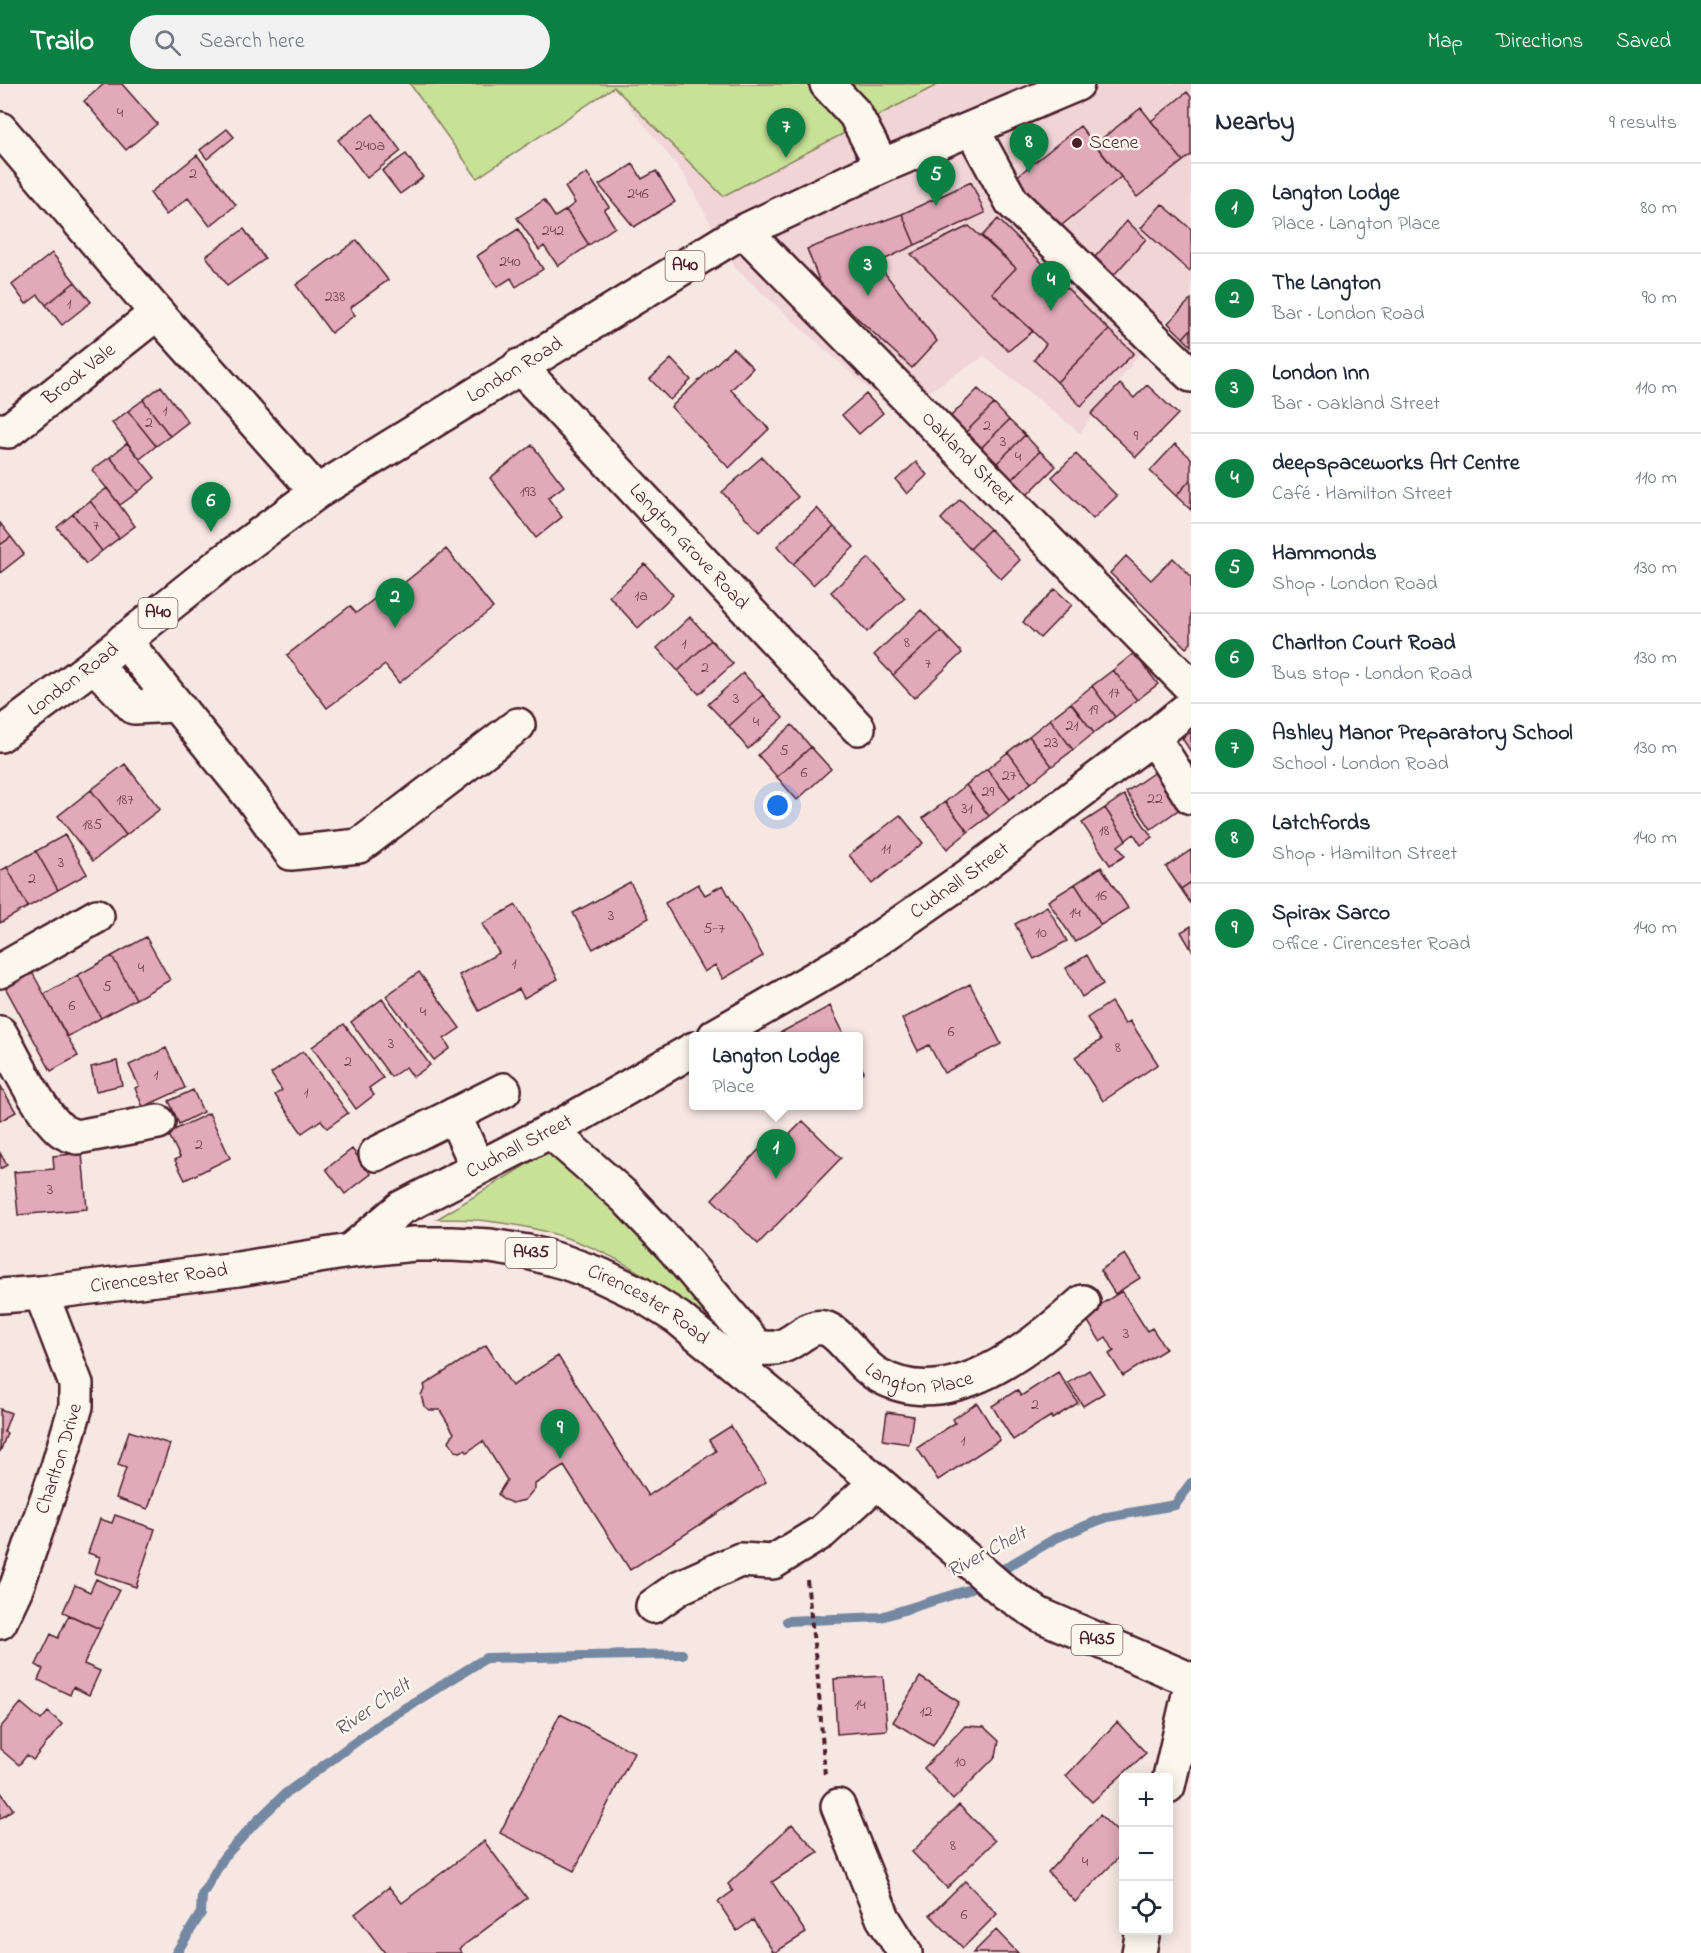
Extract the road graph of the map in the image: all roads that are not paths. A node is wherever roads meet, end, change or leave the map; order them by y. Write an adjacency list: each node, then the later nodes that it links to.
1 (827, 84): 5 (main road)
2 (1077, 84): 4 (main road, London Road / A40)
3 (0, 129): 7 (main road)
4 (972, 129): 5 (main road, London Road / A40); 9 (main road)
5 (882, 166): 6 (main road, London Road / A40)
6 (745, 231): 8 (main road, London Road / A40); 14 (main road, Oakland Street)
7 (157, 313): 10 (main road, Brook Vale); 11 (main road)
8 (519, 366): 11 (main road, London Road / A40); 18 (main road, Langton Grove Road)
9 (1191, 375)
10 (0, 430)
11 (317, 492): 12 (main road, London Road / A40)
12 (124, 640): 13 (main road, London Road / A40); 15 (main road)
13 (94, 665): 15 (main road); 19 (main road, London Road / A40)
14 (1191, 687)
15 (176, 705): 17 (main road)
16 (1191, 706): 20 (main road, Cudnall Street)
17 (518, 725)
18 (858, 728)
19 (0, 735)
20 (1153, 737): 21 (main road); 24 (main road, Cudnall Street)
21 (1191, 797)
22 (97, 916): 23 (main road)
23 (0, 970)
24 (722, 1032)
25 (0, 1033): 29 (main road)
26 (689, 1051): 30 (main road, Cudnall Street)
27 (504, 1090): 28 (main road)
28 (454, 1115): 31 (main road); 32 (main road)
29 (158, 1122)
30 (550, 1131): 32 (main road, Cudnall Street); 37 (main road)
31 (376, 1154)
32 (478, 1168): 33 (main road, Cudnall Street)
33 (350, 1251): 34 (main road, Cirencester Road / A435); 37 (main road, Cirencester Road / A435)
34 (41, 1293): 35 (main road, Cirencester Road / A435); 40 (main road, Charlton Drive)
35 (0, 1296)
36 (1083, 1302): 37 (main road, Langton Place)
37 (749, 1358): 38 (main road, Cirencester Road / A435)
38 (877, 1482): 39 (main road); 41 (main road, Cirencester Road / A435)
39 (653, 1606)
40 (0, 1622)
41 (1191, 1680)
42 (1191, 1686): 43 (main road)
43 (1171, 1773)
44 (838, 1806): 46 (main road)
45 (1142, 1935): 47 (main road)
46 (905, 1953)
47 (1139, 1953)

